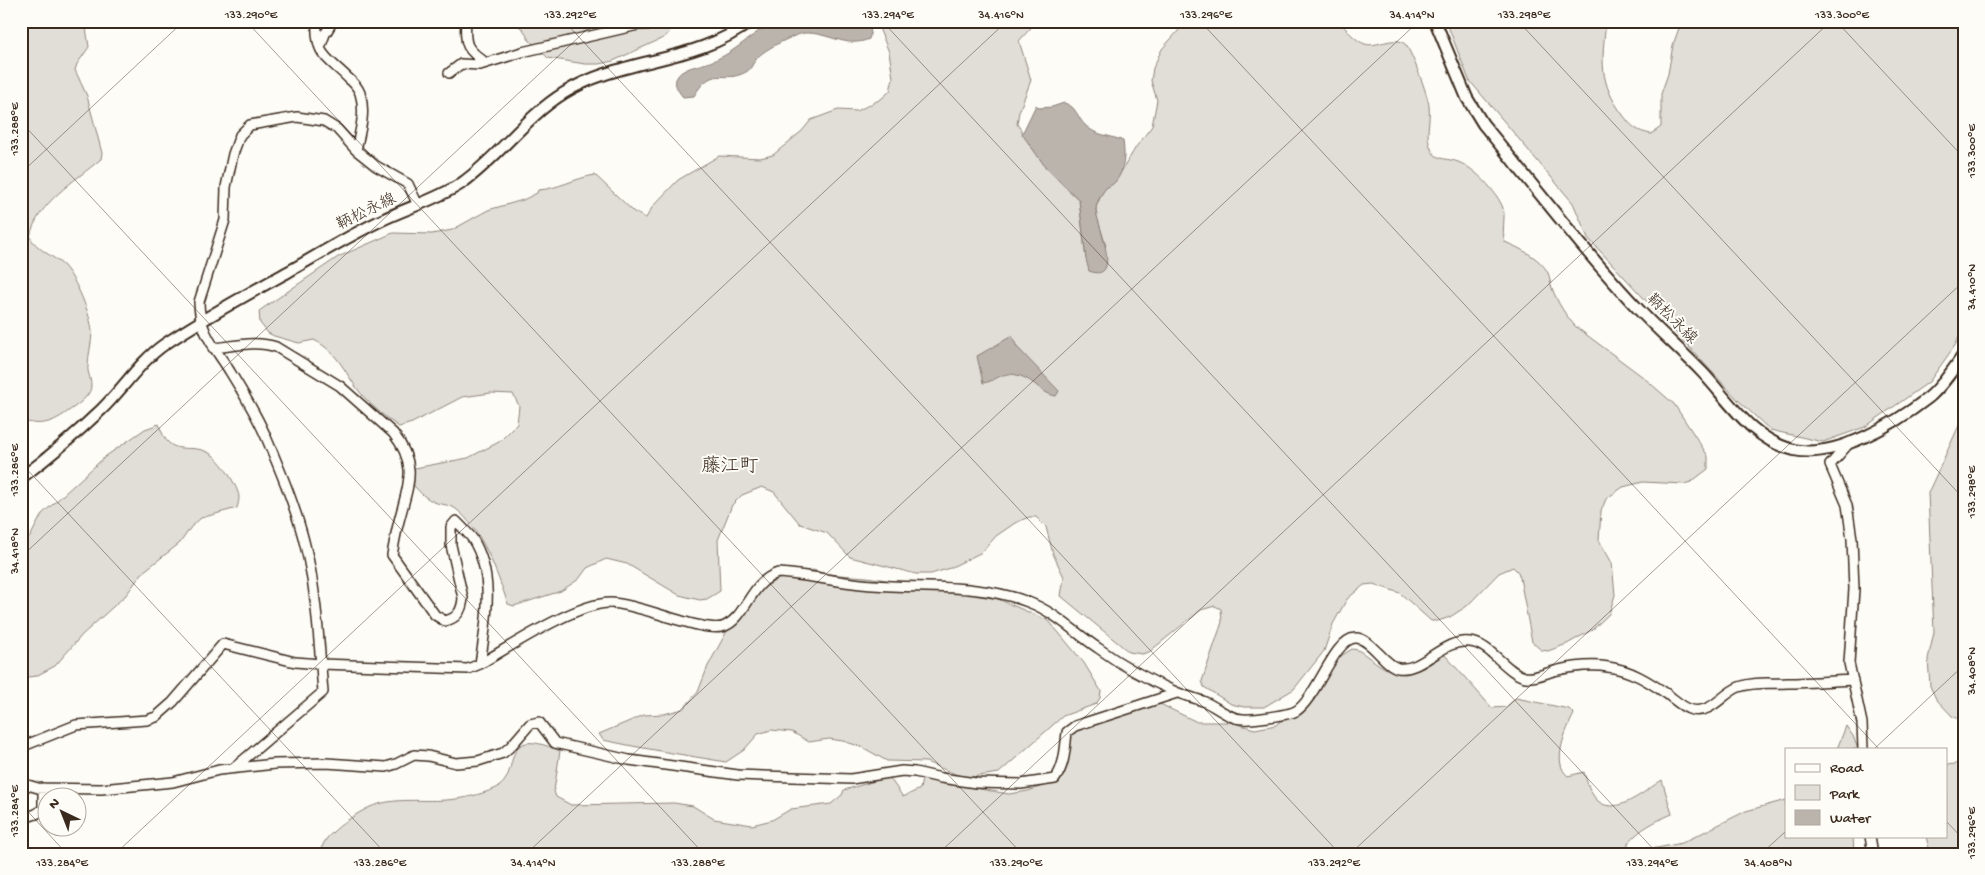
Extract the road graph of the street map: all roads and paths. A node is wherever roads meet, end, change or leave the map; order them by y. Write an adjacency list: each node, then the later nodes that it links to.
1 (317, 21): 7 (street)
2 (333, 21): 7 (street)
3 (466, 21): 8 (street)
4 (751, 21): 11 (main road, 鞆松永線)
5 (1435, 21): 15 (main road, 鞆松永線)
6 (677, 23): 8 (street)
7 (320, 51): 10 (street)
8 (486, 63): 9 (street)
9 (450, 72)
10 (356, 150): 11 (street); 12 (street)
11 (418, 205): 12 (main road, 鞆松永線)
12 (201, 322): 13 (street); 16 (main road, 鞆松永線)
13 (214, 348): 17 (street); 18 (street)
14 (1964, 354): 15 (main road, 鞆松永線)
15 (1850, 442): 19 (street)
16 (21, 478)
17 (321, 664): 18 (street); 21 (street); 23 (street)
18 (480, 664): 20 (street)
19 (1853, 680): 20 (street); 22 (street)
20 (1177, 693): 23 (street)
21 (21, 747)
22 (1863, 748)
23 (234, 768): 26 (street)
24 (21, 783): 25 (street)
25 (38, 788)
26 (88, 789)
27 (38, 813): 28 (street)
28 (21, 819)
29 (1870, 838): 30 (street)
30 (1873, 854)

